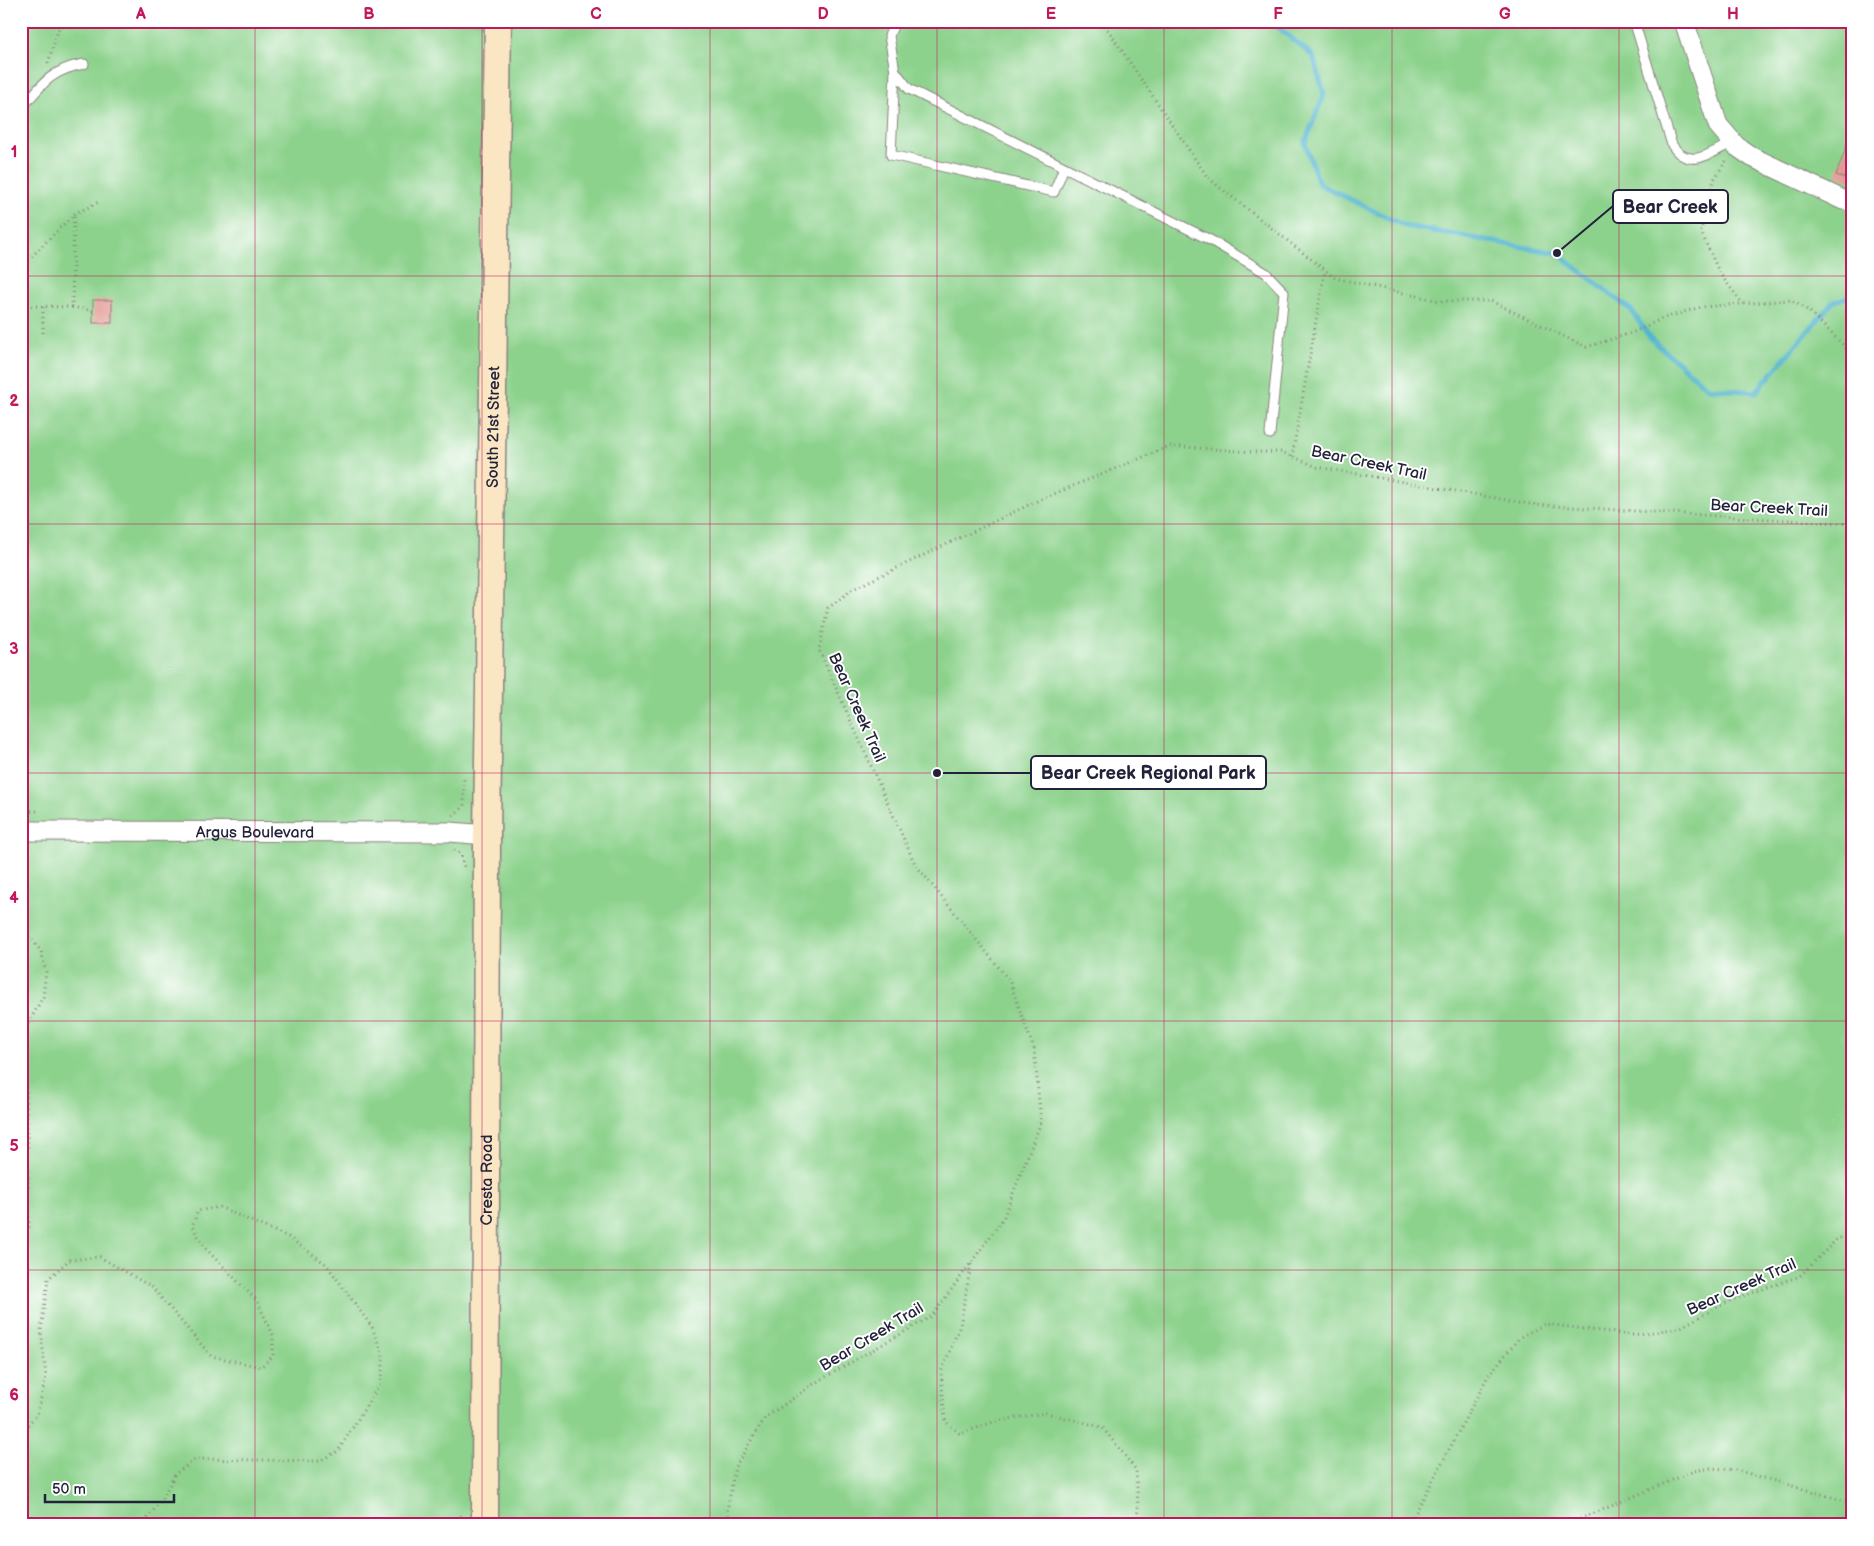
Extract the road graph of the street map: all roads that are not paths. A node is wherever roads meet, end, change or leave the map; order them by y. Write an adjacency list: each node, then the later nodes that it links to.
1 (498, 21): 13 (main road, South 21st Street)
2 (895, 21): 6 (lane)
3 (1634, 21): 8 (lane)
4 (1684, 21): 8 (street)
5 (84, 64): 7 (lane)
6 (895, 71): 9 (lane); 9 (lane)
7 (21, 109)
8 (1734, 144): 10 (street)
9 (1064, 167): 11 (lane)
10 (1853, 202)
11 (1270, 434)
12 (21, 831): 13 (street, Argus Boulevard)
13 (487, 835): 14 (main road, Cresta Road)
14 (474, 1518)

